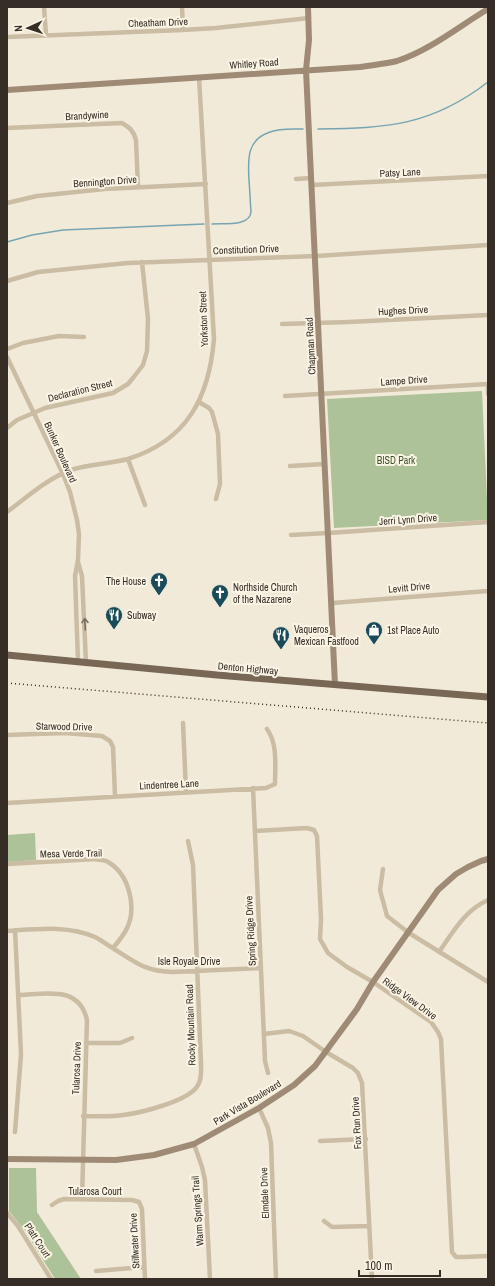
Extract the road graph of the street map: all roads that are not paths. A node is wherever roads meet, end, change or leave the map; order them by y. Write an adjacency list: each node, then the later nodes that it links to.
1 (44, 7): 7 (street)
2 (182, 7): 6 (street)
3 (308, 7): 5 (street, Chapman Road)
4 (488, 9): 9 (street, Whitley Road)
5 (309, 18): 6 (street, Cheatham Drive); 9 (street, Chapman Road)
6 (183, 30): 7 (street, Cheatham Drive)
7 (46, 35): 8 (street, Cheatham Drive)
8 (7, 37)
9 (306, 70): 10 (street, Whitley Road); 14 (street, Chapman Road)
10 (199, 77): 11 (street, Whitley Road); 16 (street, Yorkston Street)
11 (7, 90)
12 (7, 128): 18 (street, Brandywine)
13 (488, 176): 17 (street, Patsy Lane)
14 (312, 178): 15 (street); 17 (street, Chapman Road)
15 (296, 179)
16 (206, 184): 18 (street, Bennington Drive); 22 (street, Yorkston Street)
17 (312, 185): 21 (street, Chapman Road)
18 (138, 188): 19 (street, Bennington Drive)
19 (7, 203)
20 (488, 245): 21 (street, Constitution Drive)
21 (316, 256): 22 (street, Constitution Drive); 26 (street, Chapman Road)
22 (209, 260): 23 (street, Constitution Drive); 35 (street, Yorkston Street)
23 (142, 262): 24 (street, Constitution Drive); 36 (street, Declaration Street)
24 (7, 282)
25 (488, 315): 26 (street, Hughes Drive)
26 (319, 323): 27 (street, Hughes Drive); 32 (street, Chapman Road)
27 (282, 324)
28 (84, 337): 29 (street)
29 (7, 349)
30 (7, 357): 36 (street, Bunker Boulevard)
31 (488, 384): 32 (street, Lampe Drive); 33 (street)
32 (322, 393): 34 (street, Lampe Drive); 39 (street, Chapman Road)
33 (488, 394)
34 (285, 396)
35 (198, 402): 38 (street, Yorkston Street); 42 (street)
36 (34, 412): 37 (street, Declaration Street); 41 (street, Bunker Boulevard)
37 (7, 428)
38 (128, 459): 41 (street, Yorkston Street); 43 (street)
39 (325, 464): 40 (street); 46 (street, Chapman Road)
40 (290, 466)
41 (63, 474): 44 (street, Yorkston Street); 48 (street, Bunker Boulevard)
42 (216, 499)
43 (145, 505)
44 (7, 512)
45 (488, 522): 46 (street, Jerri Lynn Drive)
46 (328, 533): 47 (street, Jerri Lynn Drive); 50 (street, Chapman Road)
47 (291, 534)
48 (78, 560): 51 (street, Bunker Boulevard); 52 (street, Bunker Boulevard)
49 (488, 591): 50 (street, Levitt Drive)
50 (332, 602): 56 (street, Chapman Road)
51 (84, 608): 52 (street); 55 (street, Bunker Boulevard, one-way to 51)
52 (76, 609): 54 (street, Bunker Boulevard)
53 (7, 656): 54 (main road, Denton Highway)
54 (78, 662): 55 (main road, Denton Highway)
55 (86, 663): 56 (main road, Denton Highway)
56 (335, 685): 57 (main road, Denton Highway)
57 (488, 697)
58 (183, 723): 62 (street)
59 (267, 729): 61 (street, Lindentree Lane)
60 (7, 735): 63 (street, Starwood Drive)
61 (254, 788): 62 (street, Lindentree Lane); 65 (street, Spring Ridge Drive)
62 (186, 792): 63 (street, Lindentree Lane)
63 (115, 796): 64 (street, Lindentree Lane)
64 (7, 803)
65 (255, 831): 76 (street, Spring Ridge Drive); 78 (street, Ridge View Drive)
66 (188, 841): 77 (street, Rocky Mountain Road)
67 (488, 859): 73 (street, Park Vista Boulevard)
68 (7, 864): 74 (street, Mesa Verde Trail)
69 (383, 869): 73 (street)
70 (488, 900): 75 (street)
71 (15, 930): 72 (street, Isle Royale Drive); 74 (street, Isle Royale Drive); 80 (street)
72 (7, 931)
73 (409, 933): 75 (street); 78 (street, Park Vista Boulevard)
74 (113, 948): 77 (street, Isle Royale Drive)
75 (439, 952): 79 (street)
76 (261, 968): 77 (street, Isle Royale Drive); 81 (street, Spring Ridge Drive)
77 (197, 971): 87 (street, Rocky Mountain Road)
78 (373, 982): 84 (street, Park Vista Boulevard); 100 (street, Ridge View Drive)
79 (488, 982)
80 (19, 995): 83 (street, Tularosa Drive); 88 (street)
81 (264, 1034): 84 (street, Fox Run Drive); 85 (street, Spring Ridge Drive)
82 (132, 1038): 83 (street)
83 (86, 1043): 87 (street, Tularosa Drive)
84 (326, 1052): 86 (street, Park Vista Boulevard); 89 (street, Fox Run Drive)
85 (268, 1073)
86 (259, 1108): 91 (street, Park Vista Boulevard); 106 (street, Elmdale Drive)
87 (83, 1116): 93 (street, Tularosa Drive)
88 (15, 1132)
89 (366, 1139): 90 (street); 99 (street, Fox Run Drive)
90 (320, 1141)
91 (194, 1144): 93 (street, Park Vista Boulevard); 105 (street, Warm Springs Trail)
92 (7, 1159): 93 (street, Park Vista Boulevard)
93 (83, 1159): 94 (street, Tularosa Drive)
94 (82, 1199): 95 (street, Tularosa Court); 96 (street, Tularosa Court)
95 (139, 1202): 101 (street, Stillwater Drive)
96 (52, 1205)
97 (7, 1213): 103 (street, Platt Court)
98 (324, 1221): 99 (street)
99 (369, 1226): 107 (street, Fox Run Drive)
100 (488, 1256)
101 (144, 1267): 102 (street); 104 (street, Stillwater Drive)
102 (96, 1271)
103 (51, 1279)
104 (145, 1279)
105 (210, 1279)
106 (276, 1279)
107 (372, 1279)

